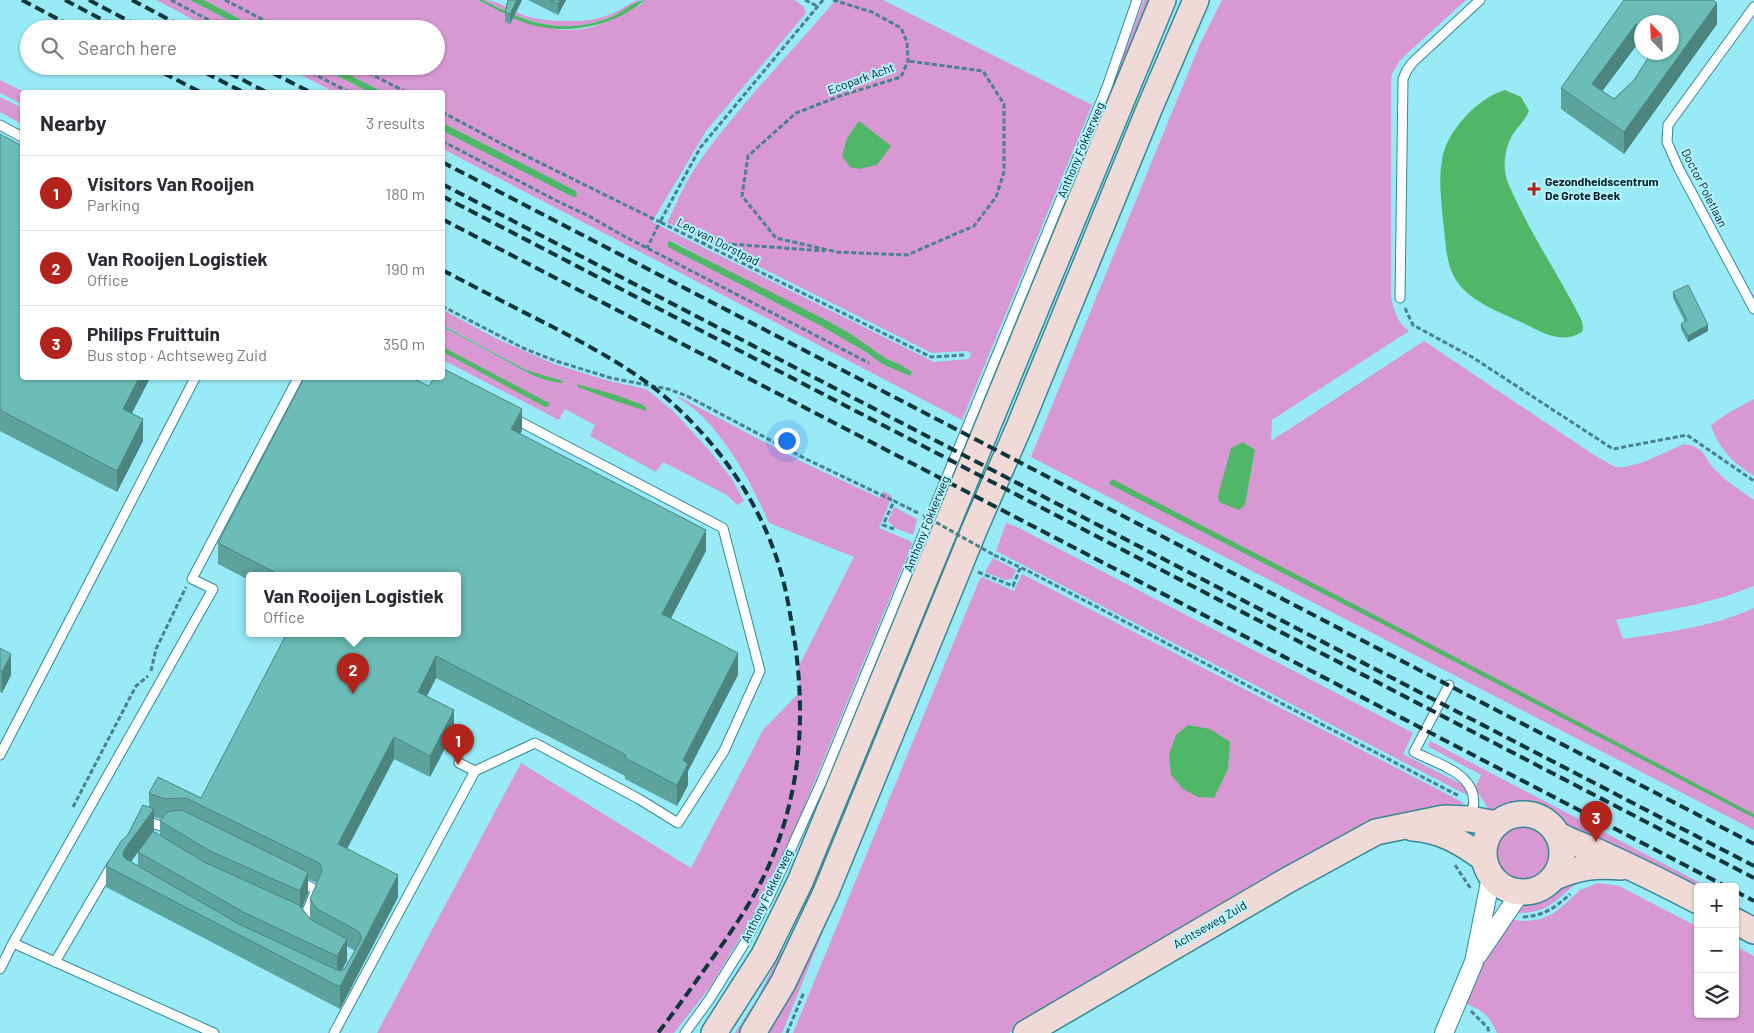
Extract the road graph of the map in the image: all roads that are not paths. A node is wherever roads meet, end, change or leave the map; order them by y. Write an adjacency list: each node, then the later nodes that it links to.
1 (1137, 0): 38 (lane, Anthony Fokkerweg)
2 (1163, 0): 39 (main road, Anthony Fokkerweg)
3 (1196, 0): 40 (main road)
4 (1480, 0): 8 (lane)
5 (1754, 7): 9 (lane, Doctor Poletlaan)
6 (0, 125): 7 (lane)
7 (20, 136)
8 (1400, 298)
9 (1754, 309)
10 (194, 380): 14 (lane)
11 (297, 380): 32 (lane)
12 (505, 414): 16 (lane)
13 (1448, 685): 21 (lane)
14 (0, 755)
15 (459, 763): 16 (lane)
16 (475, 771): 37 (lane)
17 (1497, 824): 20 (main road); 21 (main road, Achtseweg Zuid); 23 (main road)
18 (183, 825): 19 (lane)
19 (135, 827)
20 (1557, 834): 24 (main road); 26 (main road)
21 (1460, 839): 23 (main road); 41 (main road, Achtseweg Zuid)
22 (115, 861): 33 (lane)
23 (1487, 867): 28 (main road); 34 (street)
24 (1630, 867): 26 (main road); 27 (main road)
25 (293, 878): 31 (lane)
26 (1565, 884): 28 (main road)
27 (1694, 899)
28 (1514, 903): 34 (street)
29 (1739, 923): 30 (main road)
30 (1754, 931)
31 (313, 934)
32 (13, 943): 33 (lane); 35 (lane)
33 (55, 962): 36 (lane)
34 (1474, 962): 42 (street)
35 (0, 969)
36 (214, 1033)
37 (334, 1033)
38 (685, 1033)
39 (714, 1033)
40 (753, 1033)
41 (1026, 1033)
42 (1444, 1033)

